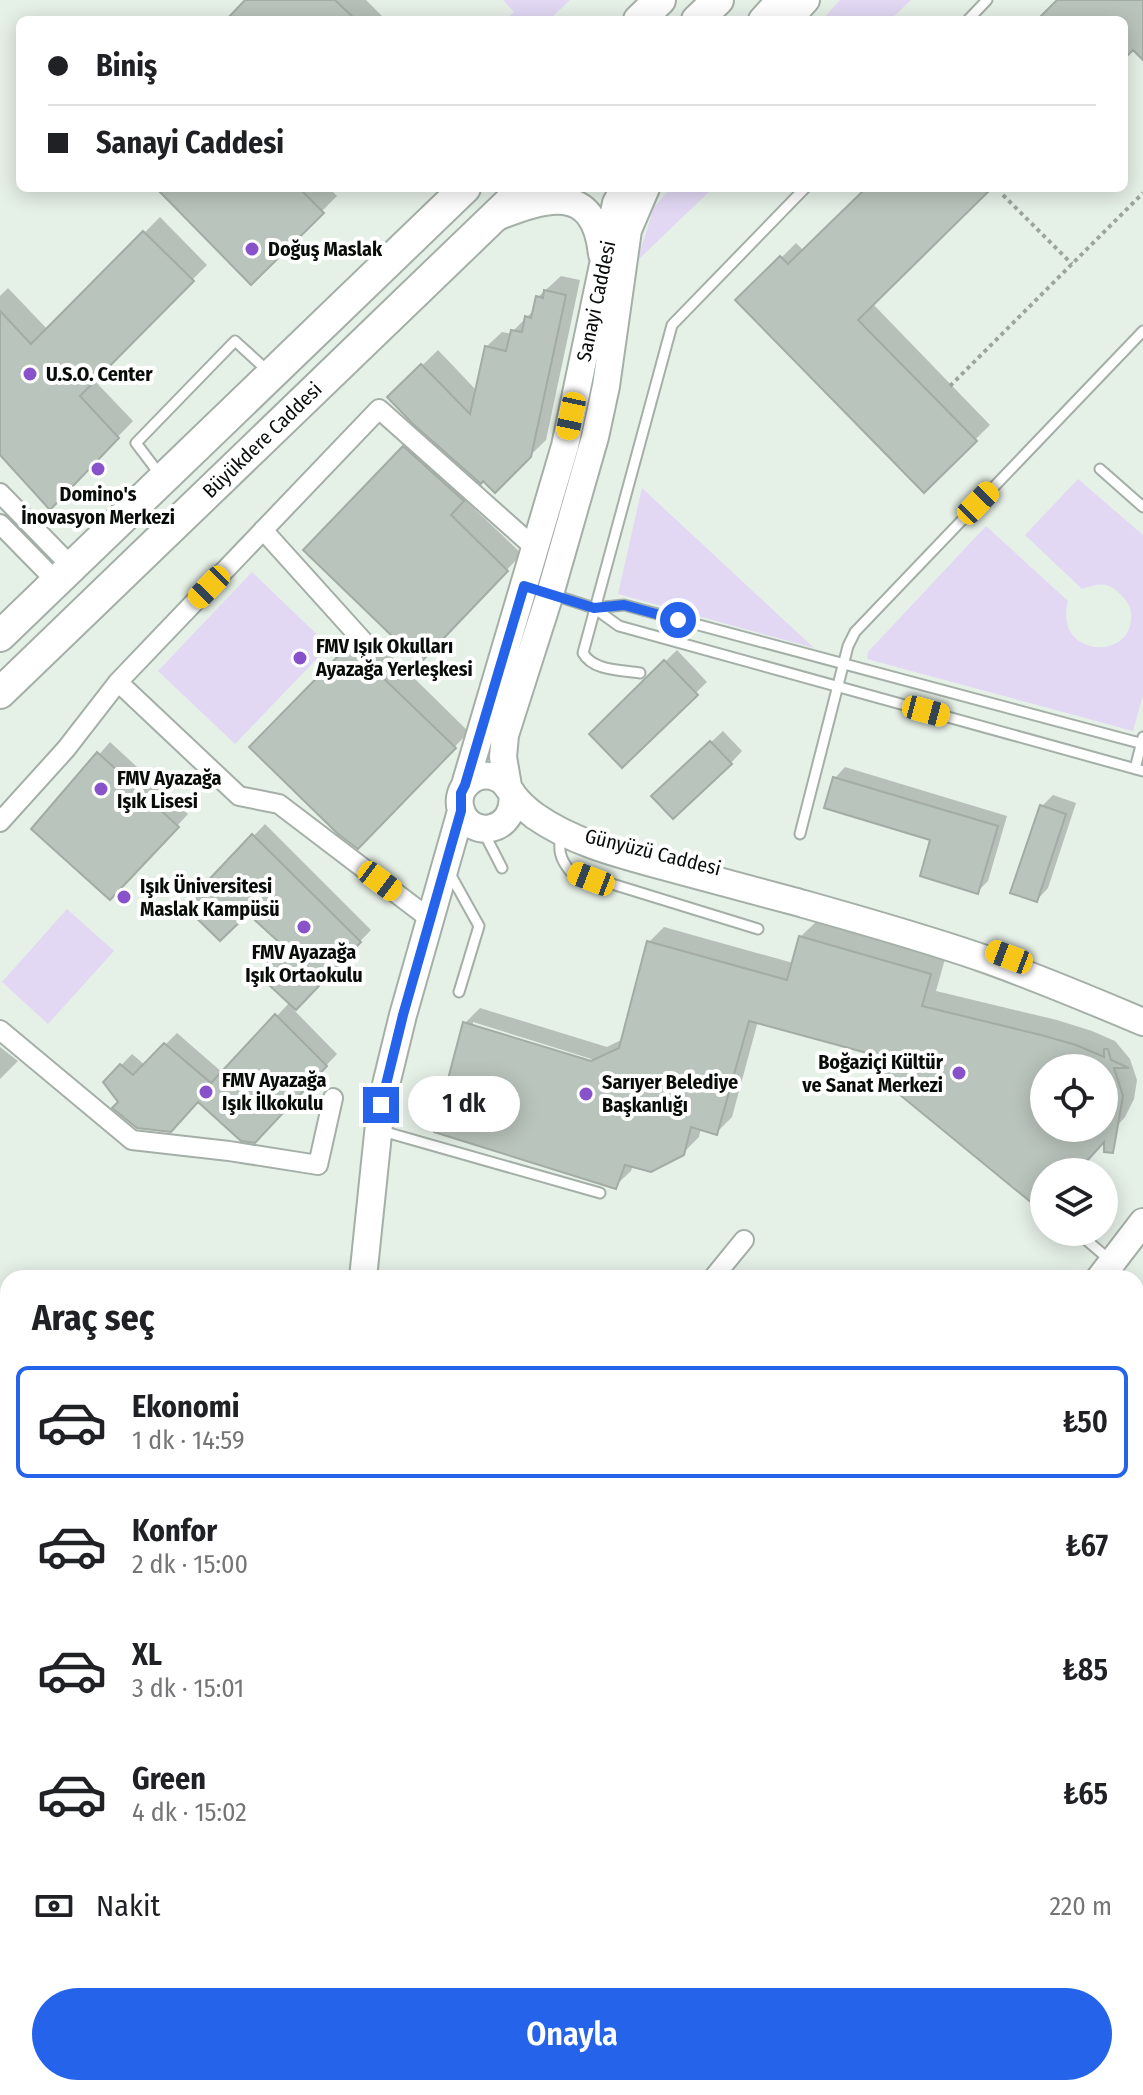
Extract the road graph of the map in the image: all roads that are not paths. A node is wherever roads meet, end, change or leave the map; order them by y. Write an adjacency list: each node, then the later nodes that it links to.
1 (660, 0): 6 (main road)
2 (718, 0): 7 (main road)
3 (780, 0): 8 (street)
4 (806, 0): 9 (street)
5 (987, 0): 10 (lane)
6 (643, 16)
7 (701, 16)
8 (766, 16)
9 (792, 16)
10 (972, 16)
11 (461, 192): 19 (main road, Büyükdere Caddesi)
12 (520, 192): 16 (main road, Büyükdere Caddesi)
13 (622, 192): 17 (street, Sanayi Caddesi)
14 (644, 192): 29 (street, Sanayi Caddesi)
15 (801, 192): 30 (lane)
16 (491, 220): 17 (street); 37 (main road, Büyükdere Caddesi)
17 (603, 263): 26 (street, Sanayi Caddesi)
18 (1143, 331): 33 (lane)
19 (271, 374): 21 (main road, Büyükdere Caddesi); 21 (lane)
20 (1100, 469): 23 (lane)
21 (163, 478): 27 (main road, Büyükdere Caddesi)
22 (0, 493): 27 (street)
23 (1143, 507)
24 (0, 524): 27 (street)
25 (263, 530): 26 (street); 32 (street); 35 (street)
26 (535, 548): 28 (street, Sanayi Caddesi)
27 (64, 574): 31 (main road, Büyükdere Caddesi)
28 (524, 586): 29 (lane); 40 (street, Sanayi Caddesi)
29 (550, 594): 30 (lane); 41 (street, Sanayi Caddesi)
30 (594, 608): 33 (lane); 34 (lane); 36 (lane)
31 (0, 636)
32 (364, 642)
33 (843, 664): 36 (lane); 38 (lane)
34 (640, 673)
35 (118, 682): 42 (street); 48 (street)
36 (837, 686): 39 (lane); 45 (lane)
37 (0, 693)
38 (1142, 741): 39 (lane)
39 (1139, 770)
40 (465, 785): 41 (street); 43 (street)
41 (510, 790): 43 (street); 44 (street)
42 (0, 822)
43 (480, 822): 44 (street); 46 (street); 47 (lane)
44 (561, 831): 49 (lane); 51 (street, Günyüzü Caddesi); 52 (street, Günyüzü Caddesi)
45 (800, 834)
46 (445, 866): 48 (street); 50 (lane)
47 (502, 868)
48 (430, 919): 55 (street)
49 (758, 929)
50 (459, 992)
51 (1143, 1009)
52 (1143, 1022)
53 (0, 1030): 54 (street)
54 (333, 1098)
55 (378, 1130): 56 (lane); 61 (street)
56 (600, 1193)
57 (1143, 1222): 60 (street)
58 (744, 1240): 62 (street)
59 (1098, 1246): 60 (lane)
60 (1120, 1260)
61 (364, 1270)
62 (720, 1270)

